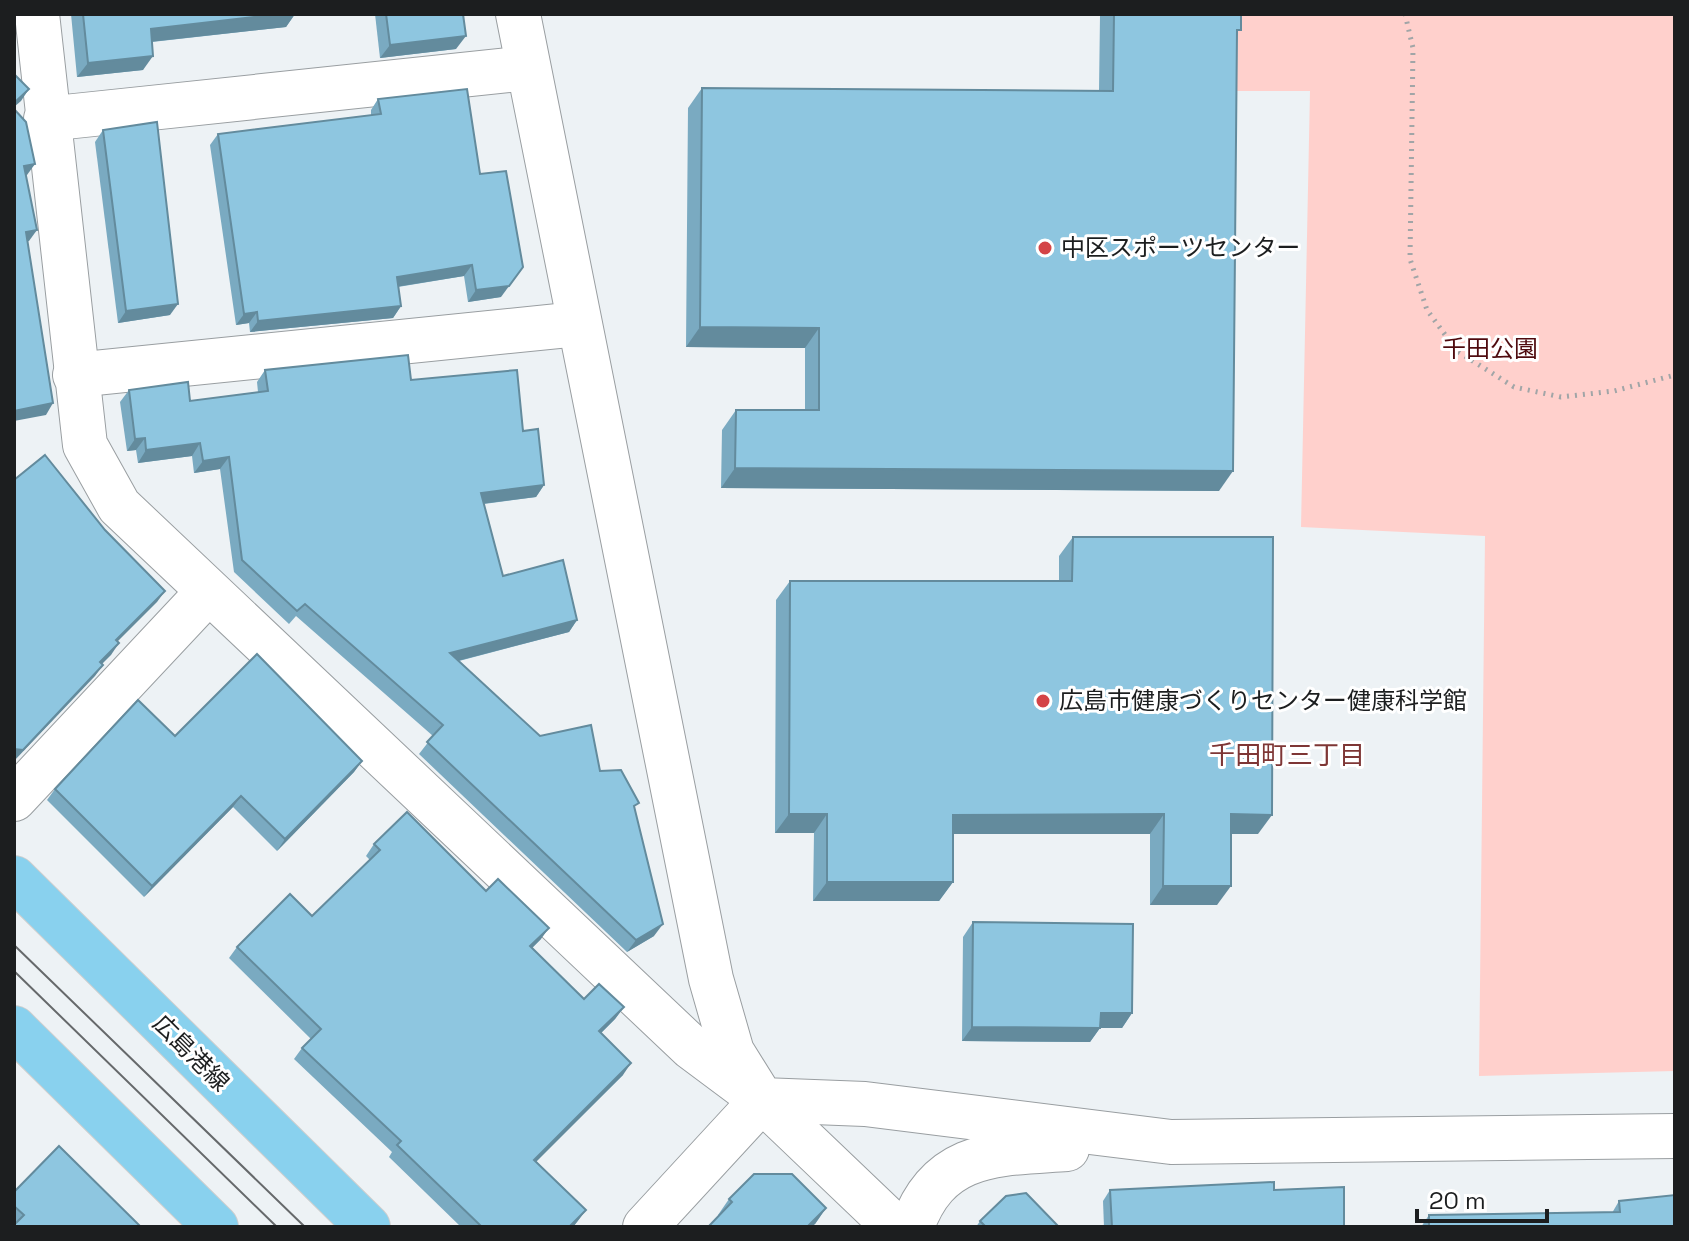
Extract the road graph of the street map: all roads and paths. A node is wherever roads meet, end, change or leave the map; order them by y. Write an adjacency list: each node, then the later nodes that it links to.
1 (37, 14): 5 (street)
2 (518, 14): 4 (street)
3 (1405, 14): 8 (path)
4 (528, 68): 5 (street); 6 (street)
5 (46, 119): 7 (street)
6 (578, 324): 7 (street); 13 (street)
7 (75, 375): 9 (street)
8 (1675, 375)
9 (208, 592): 10 (street); 13 (street)
10 (14, 799)
11 (14, 878): 17 (main road, 広島港線)
12 (14, 1028): 16 (main road)
13 (762, 1100): 15 (street); 18 (street); 19 (street)
14 (1675, 1136): 15 (street)
15 (1165, 1141): 20 (street)
16 (216, 1227)
17 (368, 1227)
18 (645, 1227)
19 (895, 1227)
20 (912, 1227)

